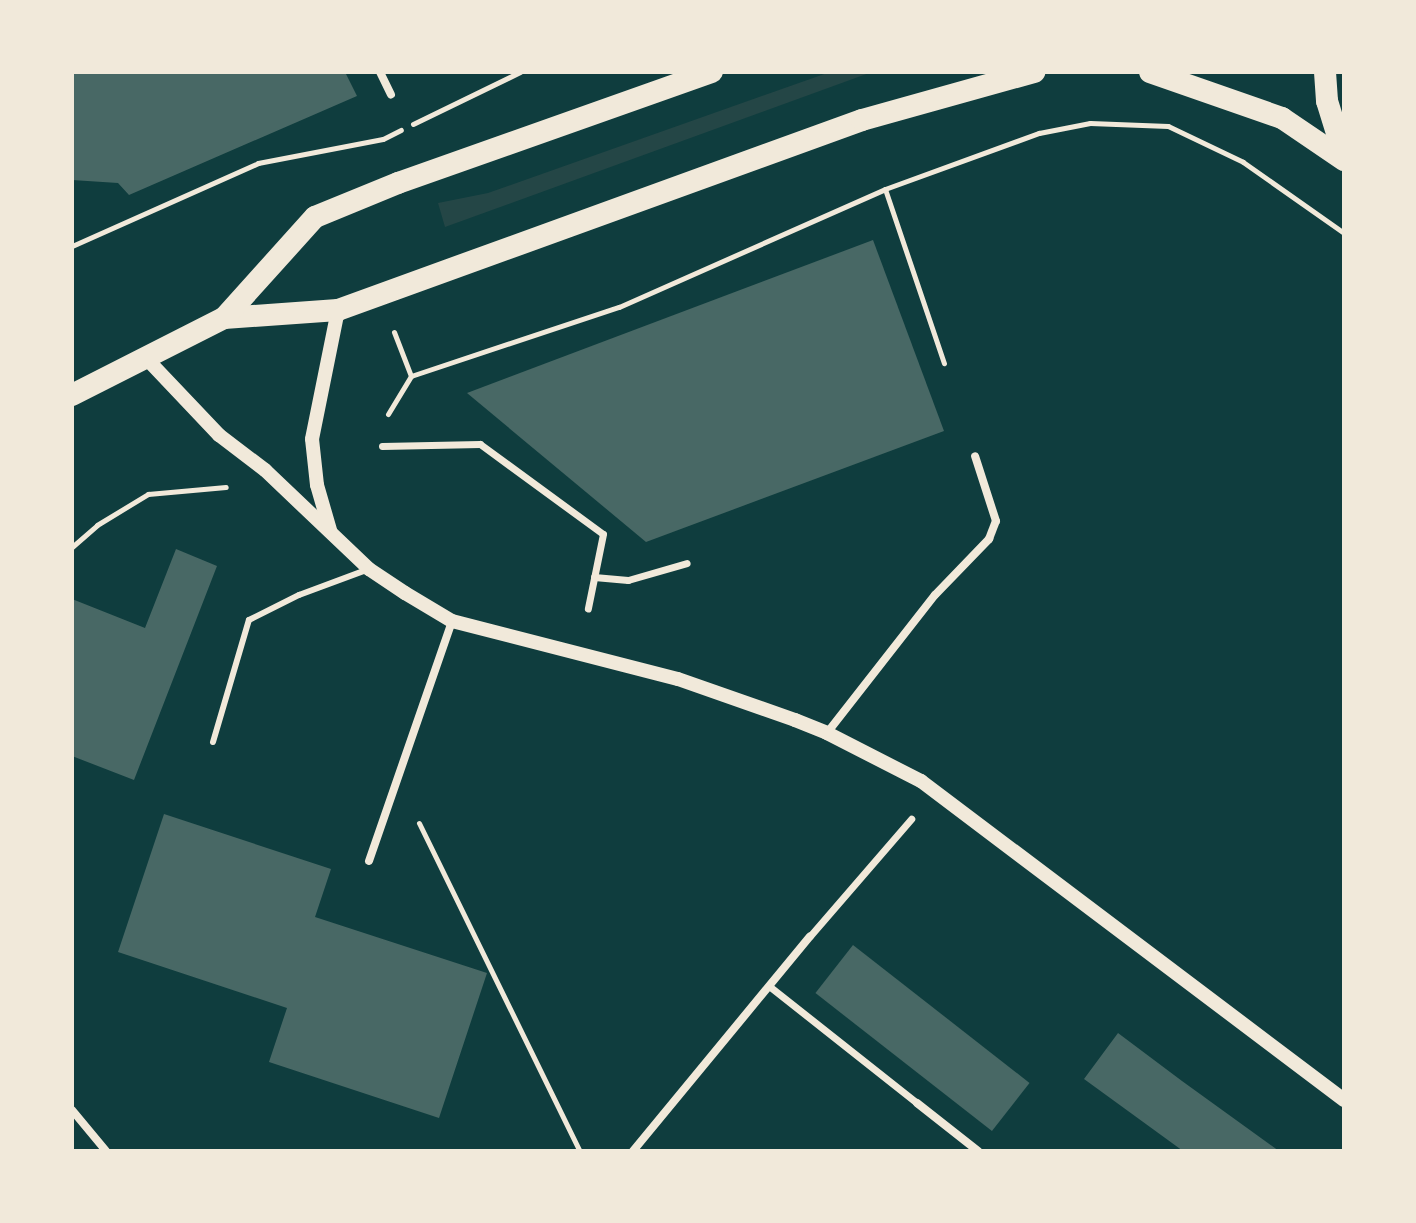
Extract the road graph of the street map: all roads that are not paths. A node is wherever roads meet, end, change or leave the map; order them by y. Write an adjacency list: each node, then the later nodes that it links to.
1 (380, 72): 6 (street)
2 (712, 72): 9 (highway)
3 (1034, 72): 8 (highway)
4 (1150, 72): 7 (highway)
5 (1325, 72): 7 (highway)
6 (391, 95)
7 (1344, 158)
8 (338, 310): 9 (highway); 14 (street)
9 (224, 318): 10 (highway)
10 (145, 357): 11 (highway); 14 (street)
11 (72, 395)
12 (382, 446): 17 (street)
13 (975, 456): 20 (street)
14 (330, 530): 16 (street)
15 (687, 563): 17 (street)
16 (369, 569): 19 (street); 21 (lane)
17 (594, 577): 18 (street)
18 (588, 608)
19 (452, 621): 20 (street); 23 (street)
20 (827, 733): 26 (street)
21 (213, 742)
22 (911, 819): 24 (street)
23 (369, 861)
24 (810, 936): 25 (street)
25 (769, 986): 27 (street); 31 (street)
26 (1344, 1100)
27 (917, 1103): 29 (street)
28 (72, 1110): 30 (street)
29 (975, 1150)
30 (106, 1151)
31 (633, 1151)

